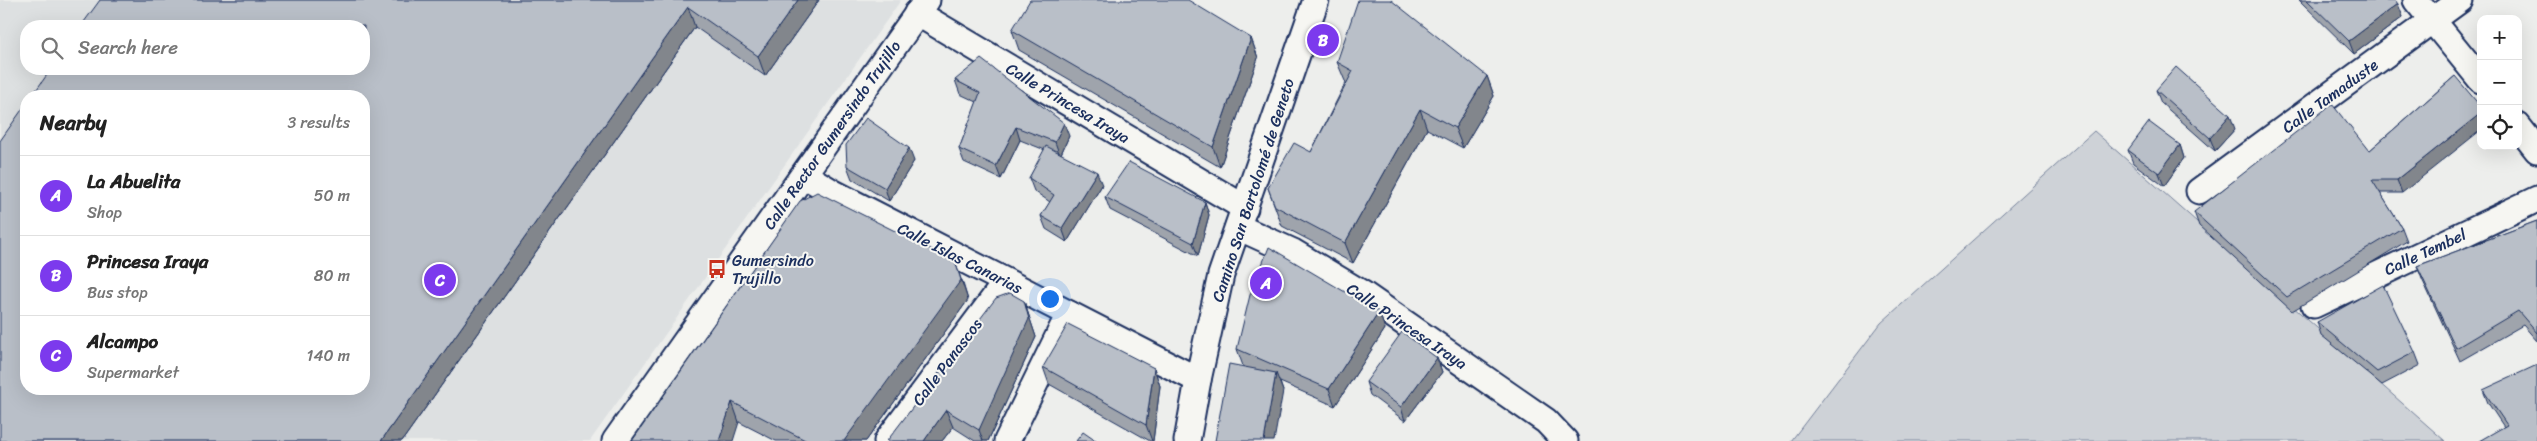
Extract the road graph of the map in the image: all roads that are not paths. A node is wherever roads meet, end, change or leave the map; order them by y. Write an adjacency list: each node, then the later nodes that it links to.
1 (1316, 0): 12 (street, Camino San Bartolomé de Geneto)
2 (2416, 0): 5 (street)
3 (2460, 0): 5 (street, Calle Tamaduste)
4 (922, 6): 9 (street, Calle Rector Gumersindo Trujillo); 12 (street, Calle Princesa Iraya)
5 (2433, 21): 6 (street); 10 (street, Calle Tamaduste)
6 (2477, 75)
7 (2522, 131): 8 (street)
8 (2537, 150)
9 (804, 175): 13 (street, Calle Islas Canarias); 17 (street, Calle Rector Gumersindo Trujillo)
10 (2199, 191)
11 (2537, 200): 14 (street, Calle Tembel)
12 (1242, 218): 16 (street, Camino San Bartolomé de Geneto); 21 (street, Calle Princesa Iraya)
13 (1006, 282): 15 (street, Calle Islas Canarias); 18 (street, Calle Panascos)
14 (2314, 305)
15 (1069, 314): 16 (street, Calle Islas Canarias); 19 (street)
16 (1198, 380): 20 (street, Camino San Bartolomé de Geneto)
17 (615, 441)
18 (887, 441)
19 (1007, 441)
20 (1187, 441)
21 (1565, 441)

